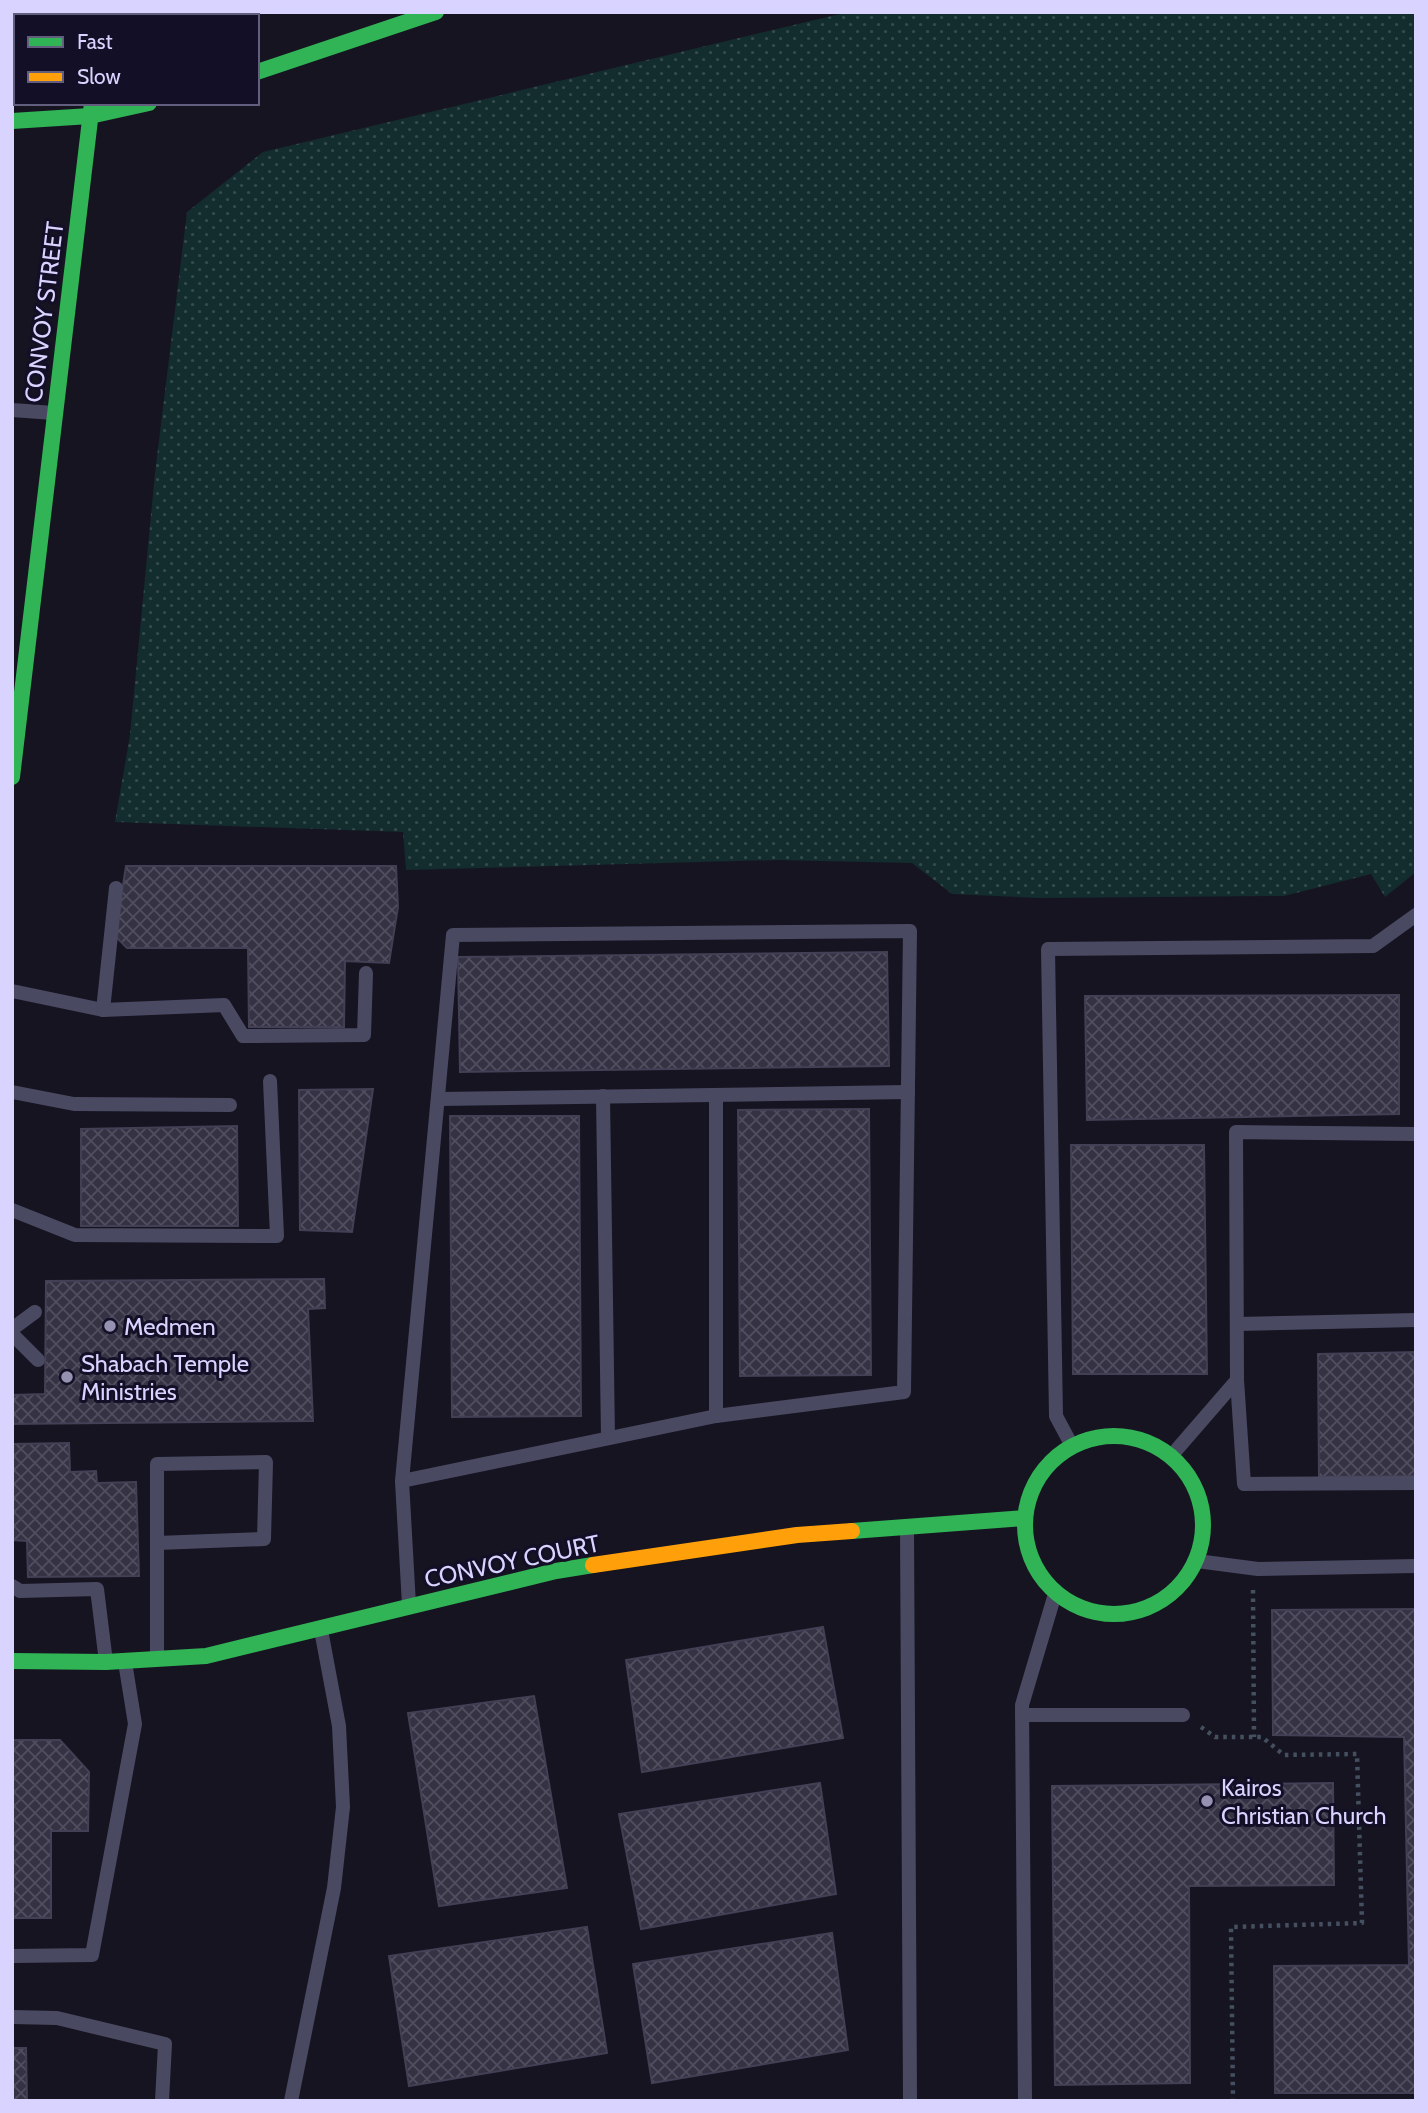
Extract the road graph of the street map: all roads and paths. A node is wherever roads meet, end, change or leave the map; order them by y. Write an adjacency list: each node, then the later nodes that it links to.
1 (436, 12): 2 (main road)
2 (259, 71)
3 (132, 105): 4 (main road)
4 (91, 110): 5 (main road); 7 (main road, CONVOY STREET)
5 (12, 121)
6 (12, 410): 7 (lane)
7 (55, 413): 8 (main road, CONVOY STREET)
8 (13, 772)
9 (116, 887): 13 (lane)
10 (1416, 915): 31 (lane)
11 (366, 973): 13 (lane)
12 (12, 991): 13 (lane)
13 (103, 1010)
14 (270, 1082): 22 (lane)
15 (908, 1092): 17 (lane); 19 (lane); 29 (lane)
16 (12, 1093): 20 (lane)
17 (716, 1095): 18 (lane); 29 (lane)
18 (603, 1096): 19 (lane); 30 (lane)
19 (438, 1099): 33 (lane)
20 (230, 1105)
21 (1416, 1134): 25 (lane)
22 (12, 1210)
23 (35, 1312): 26 (lane)
24 (1416, 1320): 25 (lane)
25 (1237, 1324): 28 (lane)
26 (12, 1332): 27 (lane)
27 (38, 1360)
28 (1237, 1380): 32 (lane); 34 (lane)
29 (716, 1416): 30 (lane)
30 (608, 1438): 33 (lane)
31 (1072, 1446): 32 (main road); 35 (main road)
32 (1172, 1455): 38 (main road)
33 (402, 1481): 43 (lane)
34 (1416, 1483)
35 (1025, 1518): 36 (main road, CONVOY COURT); 42 (main road)
36 (907, 1527): 43 (main road, CONVOY COURT); 56 (lane)
37 (157, 1543): 37 (lane); 45 (lane)
38 (1197, 1560): 40 (lane); 42 (main road)
39 (1416, 1566): 40 (lane)
40 (1253, 1567): 51 (path)
41 (12, 1586): 48 (lane)
42 (1055, 1594): 49 (lane)
43 (409, 1607): 44 (main road, CONVOY COURT)
44 (321, 1629): 45 (main road, CONVOY COURT); 55 (lane)
45 (157, 1659): 47 (main road, CONVOY COURT)
46 (12, 1661): 48 (main road, CONVOY COURT)
47 (125, 1661): 48 (main road, CONVOY COURT); 52 (lane)
48 (106, 1662)
49 (1022, 1715): 50 (lane); 57 (lane)
50 (1183, 1715): 51 (path)
51 (1254, 1737): 58 (path)
52 (12, 1956)
53 (12, 2017): 54 (lane)
54 (162, 2101)
55 (291, 2101)
56 (910, 2101)
57 (1025, 2101)
58 (1233, 2101)

